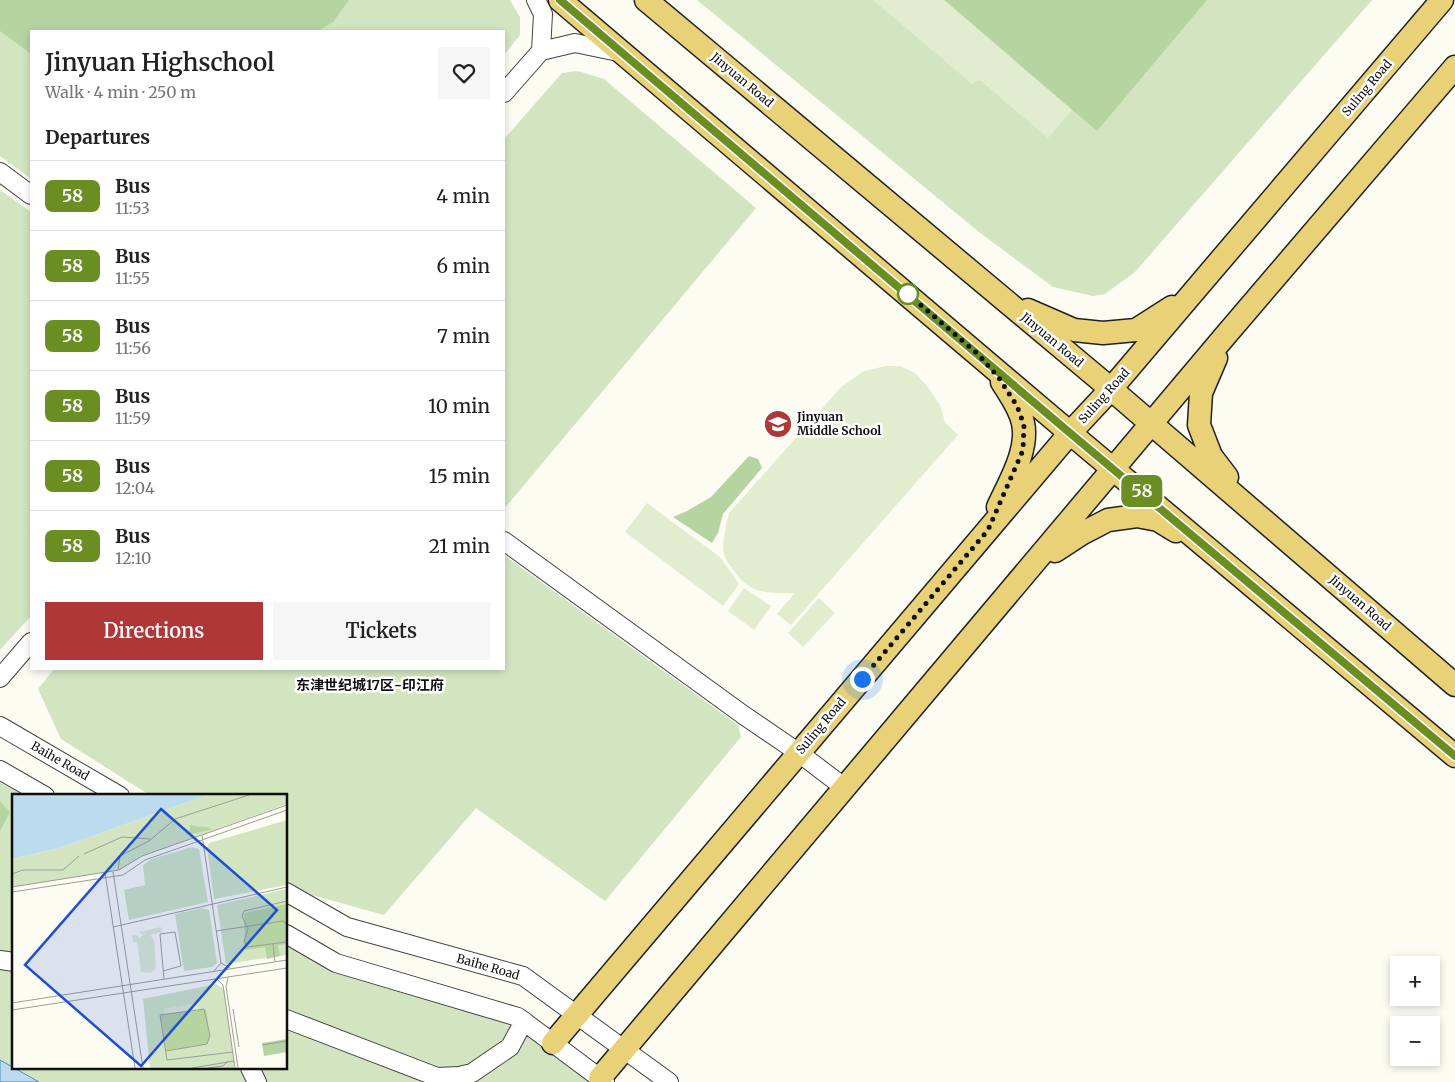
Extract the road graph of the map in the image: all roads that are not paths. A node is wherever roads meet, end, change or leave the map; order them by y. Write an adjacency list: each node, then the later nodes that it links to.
1 (536, 0): 5 (street)
2 (560, 0): 6 (main road)
3 (647, 0): 12 (main road, Jinyuan Road)
4 (1442, 0): 11 (main road, Suling Road)
5 (541, 51): 6 (street); 8 (street)
6 (623, 53): 14 (main road)
7 (1455, 67): 13 (main road)
8 (505, 92)
9 (0, 172): 10 (street)
10 (30, 194)
11 (1190, 296): 12 (main road); 15 (main road, Suling Road)
12 (1007, 302): 15 (main road, Jinyuan Road)
13 (1225, 336): 16 (main road); 19 (main road)
14 (979, 355): 17 (main road); 20 (main road)
15 (1111, 389): 16 (main road, Jinyuan Road); 17 (main road, Suling Road)
16 (1152, 424): 18 (main road); 19 (main road, Jinyuan Road)
17 (1070, 433): 18 (main road); 20 (main road, Suling Road)
18 (1115, 469): 22 (main road); 23 (main road)
19 (1259, 517): 26 (main road, Jinyuan Road)
20 (988, 530): 28 (main road, Suling Road)
21 (505, 542): 28 (street)
22 (1224, 560): 23 (main road); 29 (main road)
23 (1032, 567): 31 (main road)
24 (30, 643): 25 (street)
25 (0, 678)
26 (1455, 684)
27 (0, 726): 33 (street, Baihe Road)
28 (799, 753): 31 (street); 36 (main road, Suling Road)
29 (1455, 756)
30 (0, 770): 32 (street)
31 (845, 788): 40 (main road)
32 (42, 794)
33 (117, 794)
34 (288, 893): 36 (street, Baihe Road)
35 (288, 935): 38 (street)
36 (577, 1015): 39 (main road, Suling Road); 40 (street, Baihe Road)
37 (288, 1020): 38 (street)
38 (524, 1021): 39 (street)
39 (553, 1043): 42 (street)
40 (624, 1050): 42 (main road); 44 (street, Baihe Road)
41 (251, 1070): 43 (street)
42 (603, 1080)
43 (257, 1082)
44 (669, 1082)

